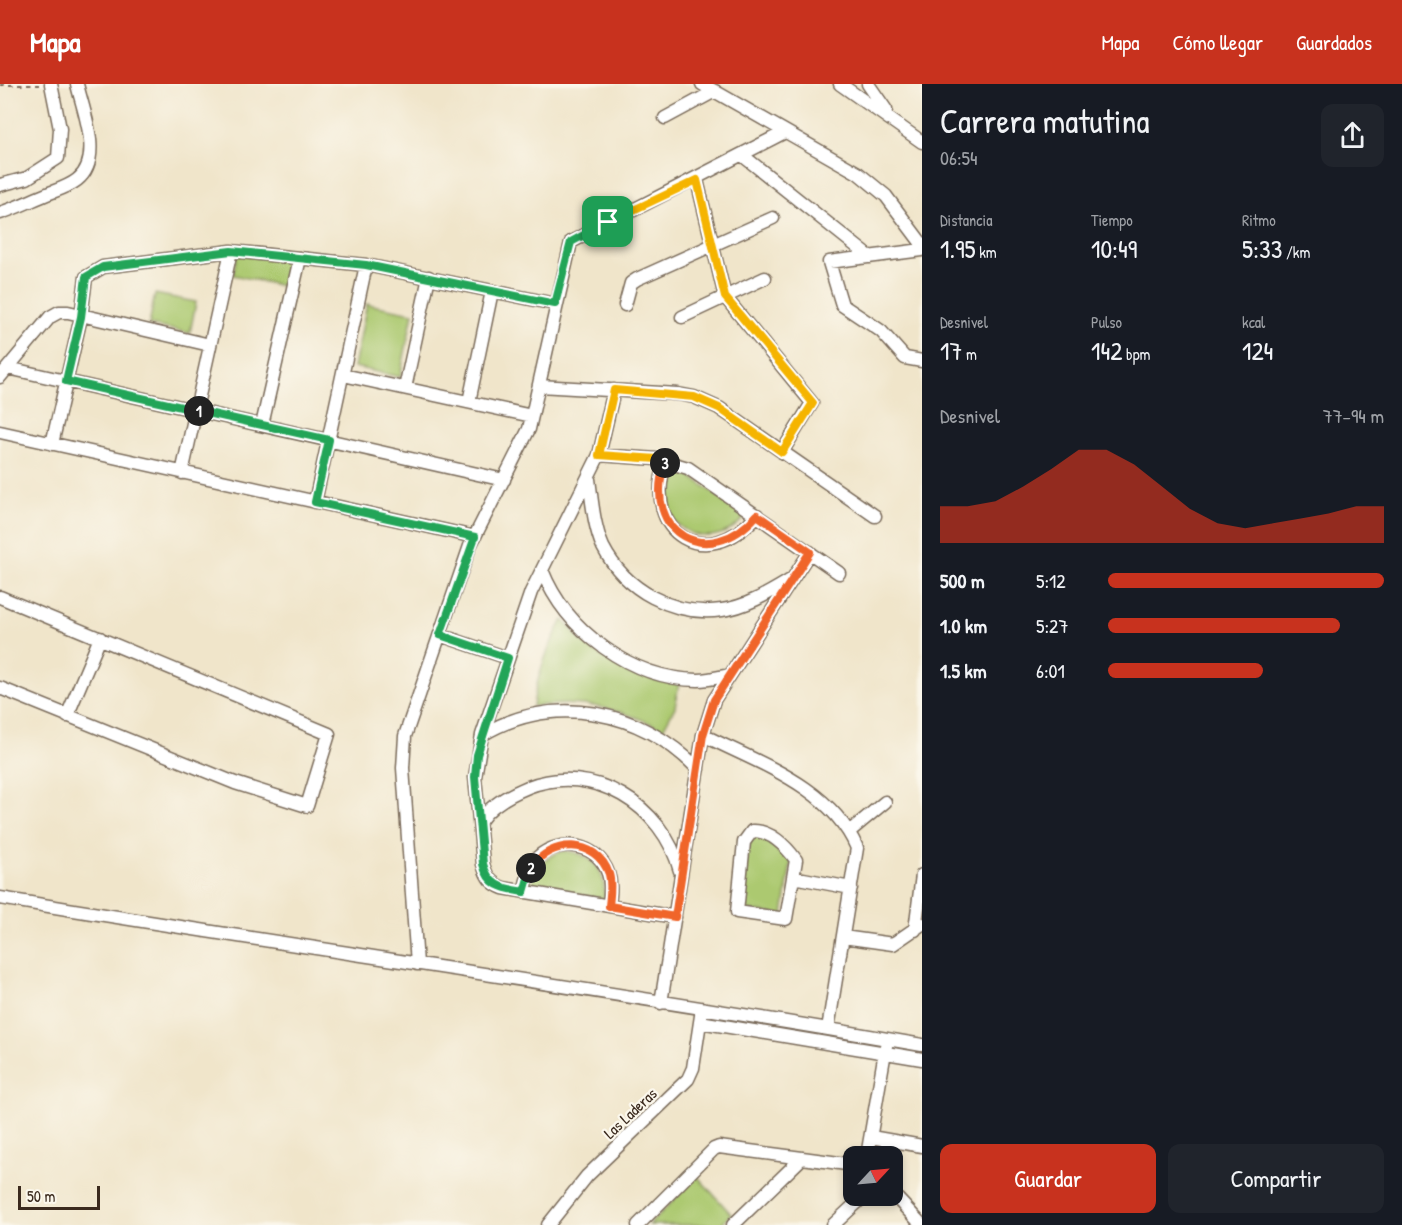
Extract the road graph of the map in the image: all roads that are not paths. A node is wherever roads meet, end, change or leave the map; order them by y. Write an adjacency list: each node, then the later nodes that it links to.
1 (51, 84): 13 (street)
2 (77, 84): 14 (street)
3 (702, 84): 6 (street)
4 (840, 84): 8 (street)
5 (868, 84): 8 (street)
6 (715, 91): 7 (street); 9 (street)
7 (665, 118)
8 (896, 122): 10 (street)
9 (786, 132): 11 (street); 16 (street)
10 (922, 142)
11 (742, 155): 12 (street); 20 (street)
12 (697, 180): 17 (street); 27 (street)
13 (0, 185)
14 (2, 212)
15 (773, 218): 17 (street)
16 (922, 244)
17 (712, 245): 26 (street); 28 (street)
18 (922, 250): 20 (street)
19 (231, 251): 21 (street); 29 (street); 31 (street)
20 (870, 257): 32 (street)
21 (300, 258): 22 (street); 42 (street)
22 (366, 265): 23 (street); 34 (street)
23 (429, 277): 25 (street); 37 (street)
24 (765, 278): 26 (street)
25 (492, 291): 27 (street); 39 (street)
26 (725, 297): 30 (street); 46 (street)
27 (555, 304): 36 (street)
28 (625, 305)
29 (81, 317): 31 (street); 33 (street); 35 (street)
30 (682, 317)
31 (210, 345): 40 (street)
32 (922, 361)
33 (4, 372): 35 (street)
34 (343, 375): 37 (street); 44 (street)
35 (66, 381): 40 (street); 45 (street)
36 (539, 386): 38 (street); 41 (street)
37 (405, 388): 39 (street)
38 (614, 390): 46 (street); 47 (street)
39 (469, 402): 41 (street)
40 (196, 410): 42 (street); 49 (street)
41 (532, 416): 51 (street)
42 (262, 425): 44 (street)
43 (0, 432): 45 (street)
44 (329, 440): 51 (street); 52 (street)
45 (52, 444): 49 (street)
46 (782, 452): 54 (street)
47 (599, 455): 48 (street); 50 (street)
48 (666, 461): 53 (street); 53 (street)
49 (182, 473): 52 (street)
50 (589, 479): 57 (street); 59 (street)
51 (504, 480): 55 (street)
52 (315, 502): 55 (street)
53 (757, 515): 56 (street)
54 (875, 516)
55 (475, 537): 61 (street)
56 (810, 552): 58 (street); 59 (street)
57 (542, 570): 63 (street); 64 (street)
58 (839, 573)
59 (792, 580): 64 (street)
60 (0, 597): 62 (street)
61 (440, 635): 63 (street); 83 (street)
62 (100, 638): 66 (street); 66 (street)
63 (508, 658): 67 (street)
64 (730, 675): 68 (street)
65 (0, 688): 66 (street)
66 (67, 716)
67 (482, 735): 69 (street); 71 (street)
68 (703, 735): 69 (street); 72 (street)
69 (698, 769): 73 (street)
70 (885, 802): 72 (street)
71 (480, 821): 73 (street); 77 (street)
72 (850, 831): 76 (street)
73 (681, 875): 80 (street)
74 (922, 875): 81 (street)
75 (793, 877): 75 (street); 76 (street)
76 (851, 888): 82 (street)
77 (524, 892): 79 (street); 79 (street)
78 (0, 898): 83 (street)
79 (609, 906): 80 (street)
80 (675, 917): 84 (street)
81 (918, 927): 82 (street)
82 (843, 938): 87 (street)
83 (417, 964): 84 (street)
84 (661, 1003): 85 (street)
85 (702, 1009): 86 (street, Las Laderas); 87 (street)
86 (700, 1022): 90 (street); 100 (street, Las Laderas)
87 (828, 1029): 88 (street)
88 (888, 1039): 89 (street); 90 (street)
89 (922, 1045)
90 (885, 1053): 91 (street); 92 (street)
91 (922, 1059)
92 (871, 1137): 93 (street); 94 (street)
93 (869, 1146)
94 (922, 1146)
95 (802, 1158): 96 (street); 101 (street); 102 (street)
96 (843, 1164)
97 (903, 1201): 99 (street)
98 (853, 1206): 103 (street)
99 (918, 1211): 104 (street)
100 (548, 1225)
101 (638, 1225)
102 (733, 1225)
103 (833, 1225)
104 (922, 1225)

